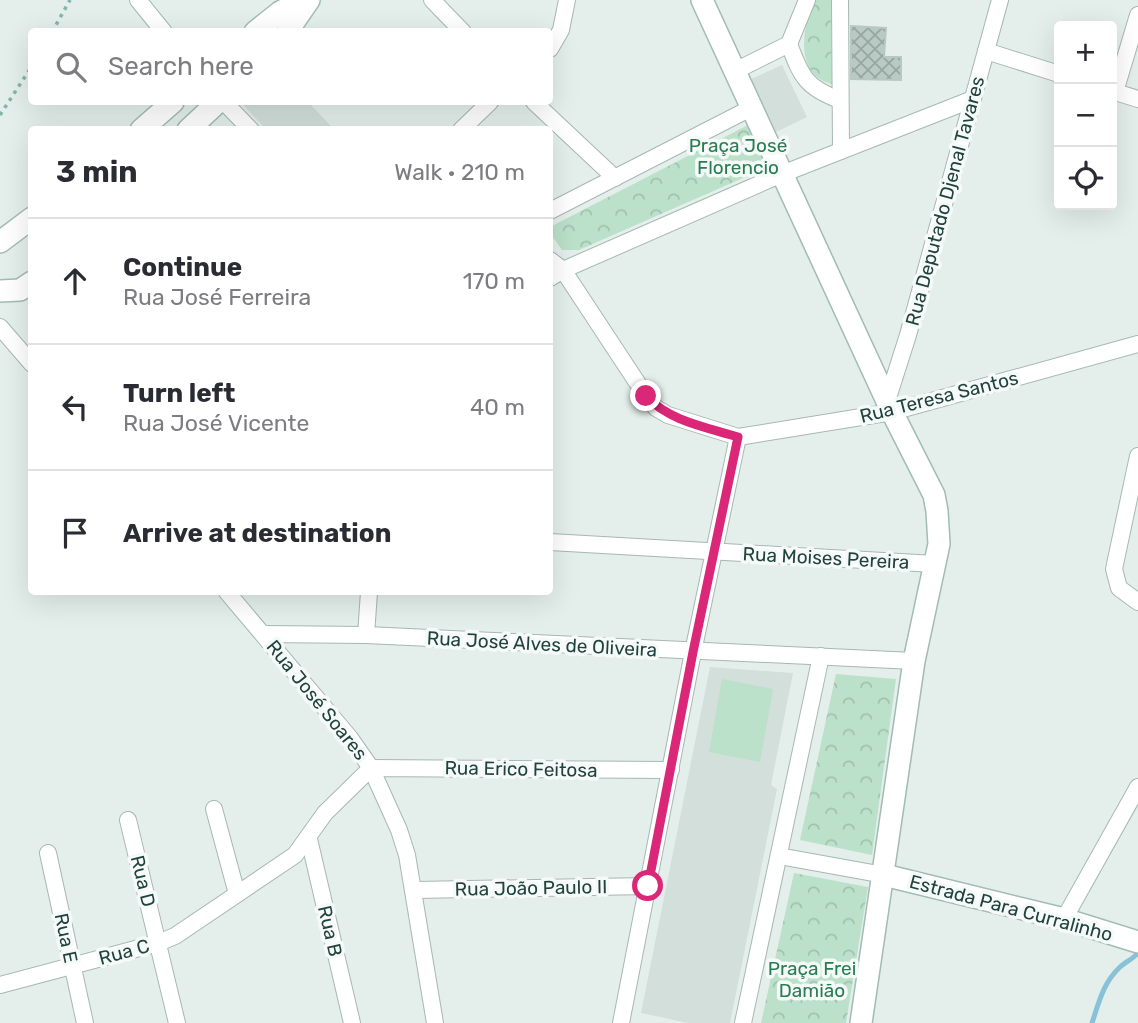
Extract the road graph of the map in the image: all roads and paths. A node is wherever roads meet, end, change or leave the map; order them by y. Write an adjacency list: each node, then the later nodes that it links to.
1 (70, 0): 12 (path)
2 (138, 0): 13 (street)
3 (303, 0): 14 (street)
4 (309, 0): 15 (street)
5 (432, 0): 16 (street)
6 (568, 0): 17 (street)
7 (702, 0): 20 (street)
8 (807, 0): 18 (street)
9 (840, 0): 27 (street)
10 (1000, 0): 19 (street, Rua Deputado Djenal Tavares)
11 (1138, 15): 23 (street)
12 (54, 28)
13 (161, 28)
14 (260, 28)
15 (290, 28)
16 (459, 28)
17 (553, 43)
18 (789, 44): 20 (street); 27 (street)
19 (986, 51): 22 (street); 25 (street, Rua Deputado Djenal Tavares)
20 (735, 71): 33 (street)
21 (28, 72): 34 (path)
22 (1054, 72)
23 (1116, 84)
24 (1117, 92): 26 (street)
25 (973, 99): 39 (street); 51 (street, Rua Deputado Djenal Tavares)
26 (1138, 99)
27 (840, 100): 39 (street)
28 (170, 105): 35 (street)
29 (215, 105): 36 (street)
30 (227, 105): 37 (street)
31 (487, 105): 38 (street)
32 (537, 105): 41 (street)
33 (751, 107): 40 (street); 41 (street)
34 (0, 115)
35 (146, 126)
36 (192, 126)
37 (247, 126)
38 (465, 126)
39 (841, 151): 40 (street)
40 (782, 174): 45 (street); 51 (street)
41 (615, 178): 42 (street)
42 (553, 209)
43 (28, 221): 44 (street)
44 (0, 242)
45 (554, 269): 52 (street)
46 (28, 285): 47 (street)
47 (0, 291)
48 (0, 327): 50 (street)
49 (1138, 344): 51 (street, Rua Teresa Santos)
50 (28, 359)
51 (889, 407): 52 (street, Rua Teresa Santos); 56 (street)
52 (738, 437): 55 (street)
53 (1138, 456): 59 (street)
54 (553, 542): 55 (street, Rua Moises Pereira)
55 (713, 552): 56 (street, Rua Moises Pereira); 62 (street)
56 (935, 564): 64 (street)
57 (230, 595): 60 (street, Rua José Soares)
58 (369, 595): 61 (street)
59 (1138, 602)
60 (264, 634): 61 (street, Rua José Alves de Oliveira); 65 (street, Rua José Soares)
61 (366, 635): 62 (street, Rua José Alves de Oliveira)
62 (693, 652): 63 (street, Rua José Alves de Oliveira); 66 (street)
63 (821, 656): 64 (street); 72 (street)
64 (914, 661): 73 (street)
65 (371, 768): 66 (street, Rua Erico Feitosa); 70 (street, Rua C); 75 (street, Rua José Soares)
66 (671, 771): 74 (street)
67 (1138, 787): 77 (street)
68 (214, 809): 76 (street)
69 (128, 820): 79 (street, Rua D)
70 (309, 839): 76 (street, Rua C); 84 (street, Rua B)
71 (48, 853): 80 (street, Rua E)
72 (779, 856): 73 (street); 87 (street)
73 (884, 875): 77 (street, Estrada Para Curralinho); 88 (street)
74 (648, 886): 75 (street, Rua João Paulo II); 86 (street)
75 (415, 890): 85 (street, Rua José Soares)
76 (237, 894): 79 (street, Rua C)
77 (1064, 919): 78 (street, Estrada Para Curralinho)
78 (1136, 941)
79 (158, 943): 80 (street, Rua C); 83 (street, Rua D)
80 (72, 966): 81 (street, Rua C); 82 (street, Rua E)
81 (0, 985)
82 (85, 1023)
83 (177, 1023)
84 (352, 1023)
85 (435, 1023)
86 (621, 1023)
87 (743, 1023)
88 (861, 1023)

